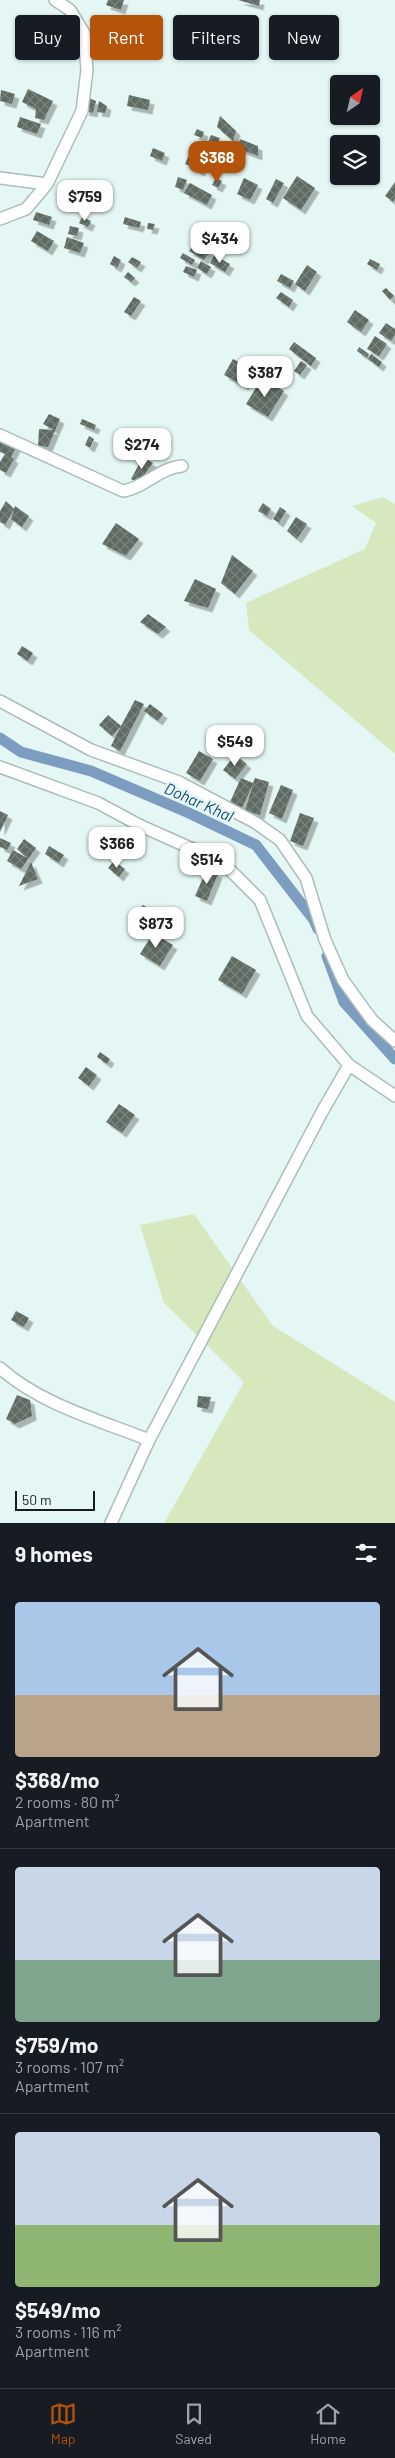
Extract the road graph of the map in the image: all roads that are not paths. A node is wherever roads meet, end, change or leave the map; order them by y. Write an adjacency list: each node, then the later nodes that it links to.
1 (54, 0): 3 (street)
2 (0, 178): 3 (street)
3 (47, 184): 4 (street)
4 (0, 219)
5 (0, 435): 6 (street)
6 (182, 466)
7 (0, 701): 9 (street)
8 (0, 767): 10 (street)
9 (395, 1040)
10 (349, 1065): 11 (street); 13 (street)
11 (395, 1096)
12 (0, 1368): 13 (street)
13 (149, 1440): 14 (street)
14 (111, 1523)

